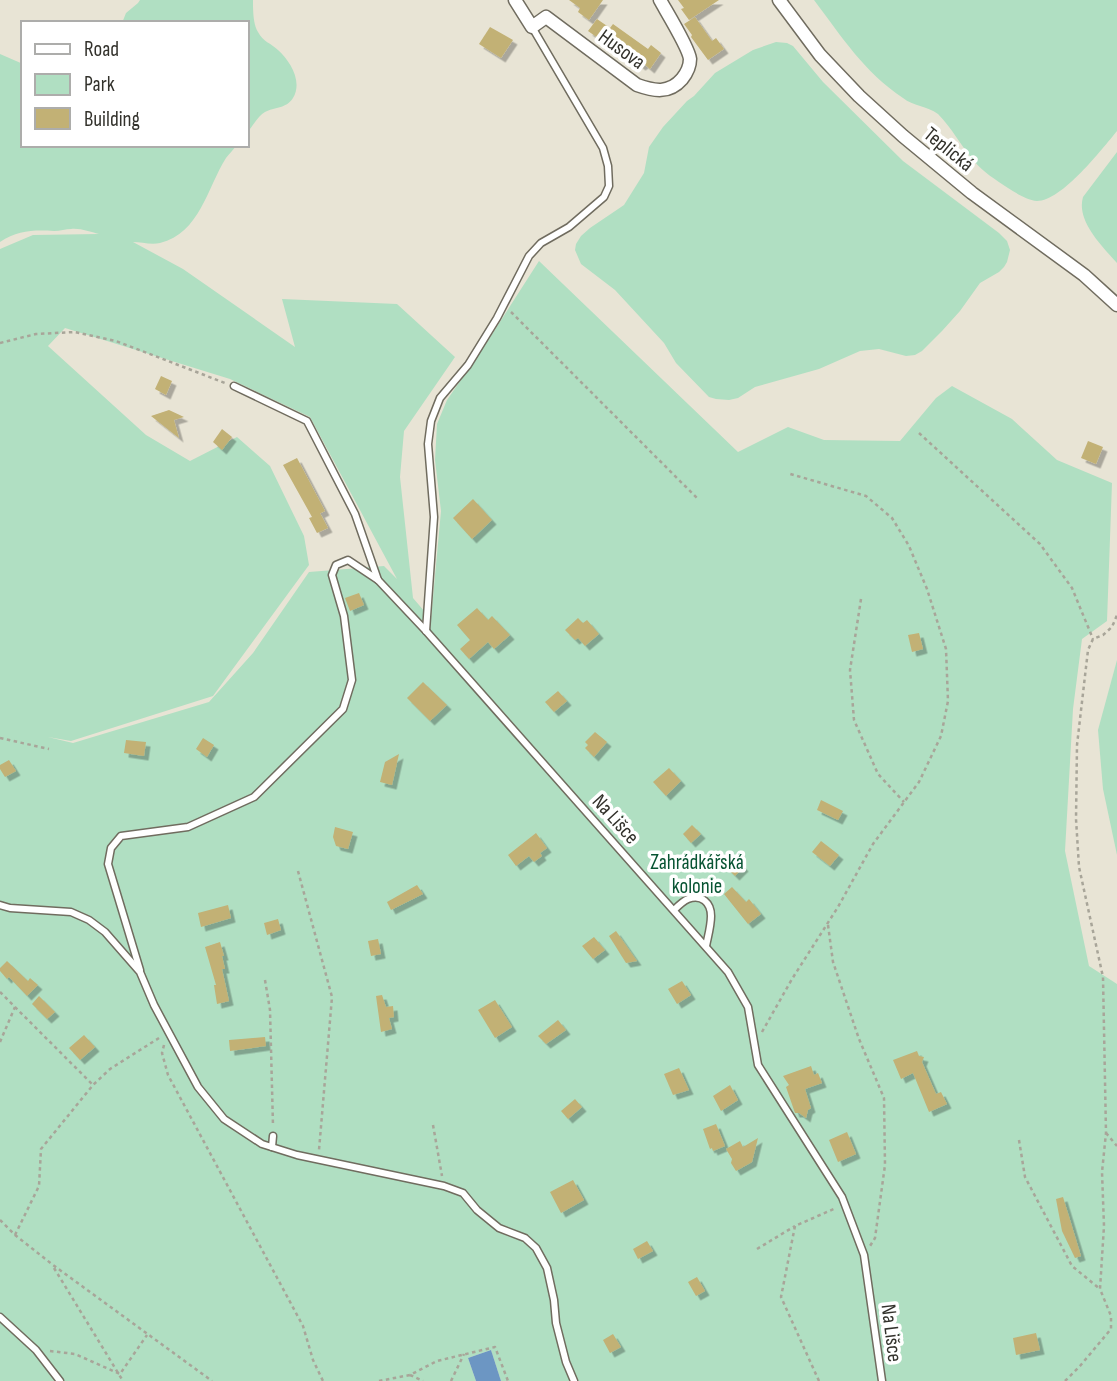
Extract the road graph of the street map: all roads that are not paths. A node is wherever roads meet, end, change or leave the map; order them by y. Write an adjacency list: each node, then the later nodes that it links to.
1 (515, 0): 4 (street)
2 (660, 0): 4 (street, Husova)
3 (779, 0): 5 (street, Teplická)
4 (533, 27): 8 (lane)
5 (1117, 305)
6 (234, 386): 7 (lane, Na Lišce)
7 (378, 580): 8 (lane, Na Lišce); 12 (lane)
8 (426, 631): 10 (lane, Na Lišce)
9 (0, 905): 12 (lane)
10 (674, 910): 11 (lane, Na Lišce); 11 (lane)
11 (706, 946): 20 (lane, Na Lišce)
12 (140, 972): 14 (lane)
13 (273, 1136): 14 (lane)
14 (272, 1147): 16 (lane)
15 (319, 1150): 16 (lane)
16 (317, 1159): 19 (lane)
17 (0, 1317): 18 (lane)
18 (60, 1381)
19 (574, 1381)
20 (882, 1381)

